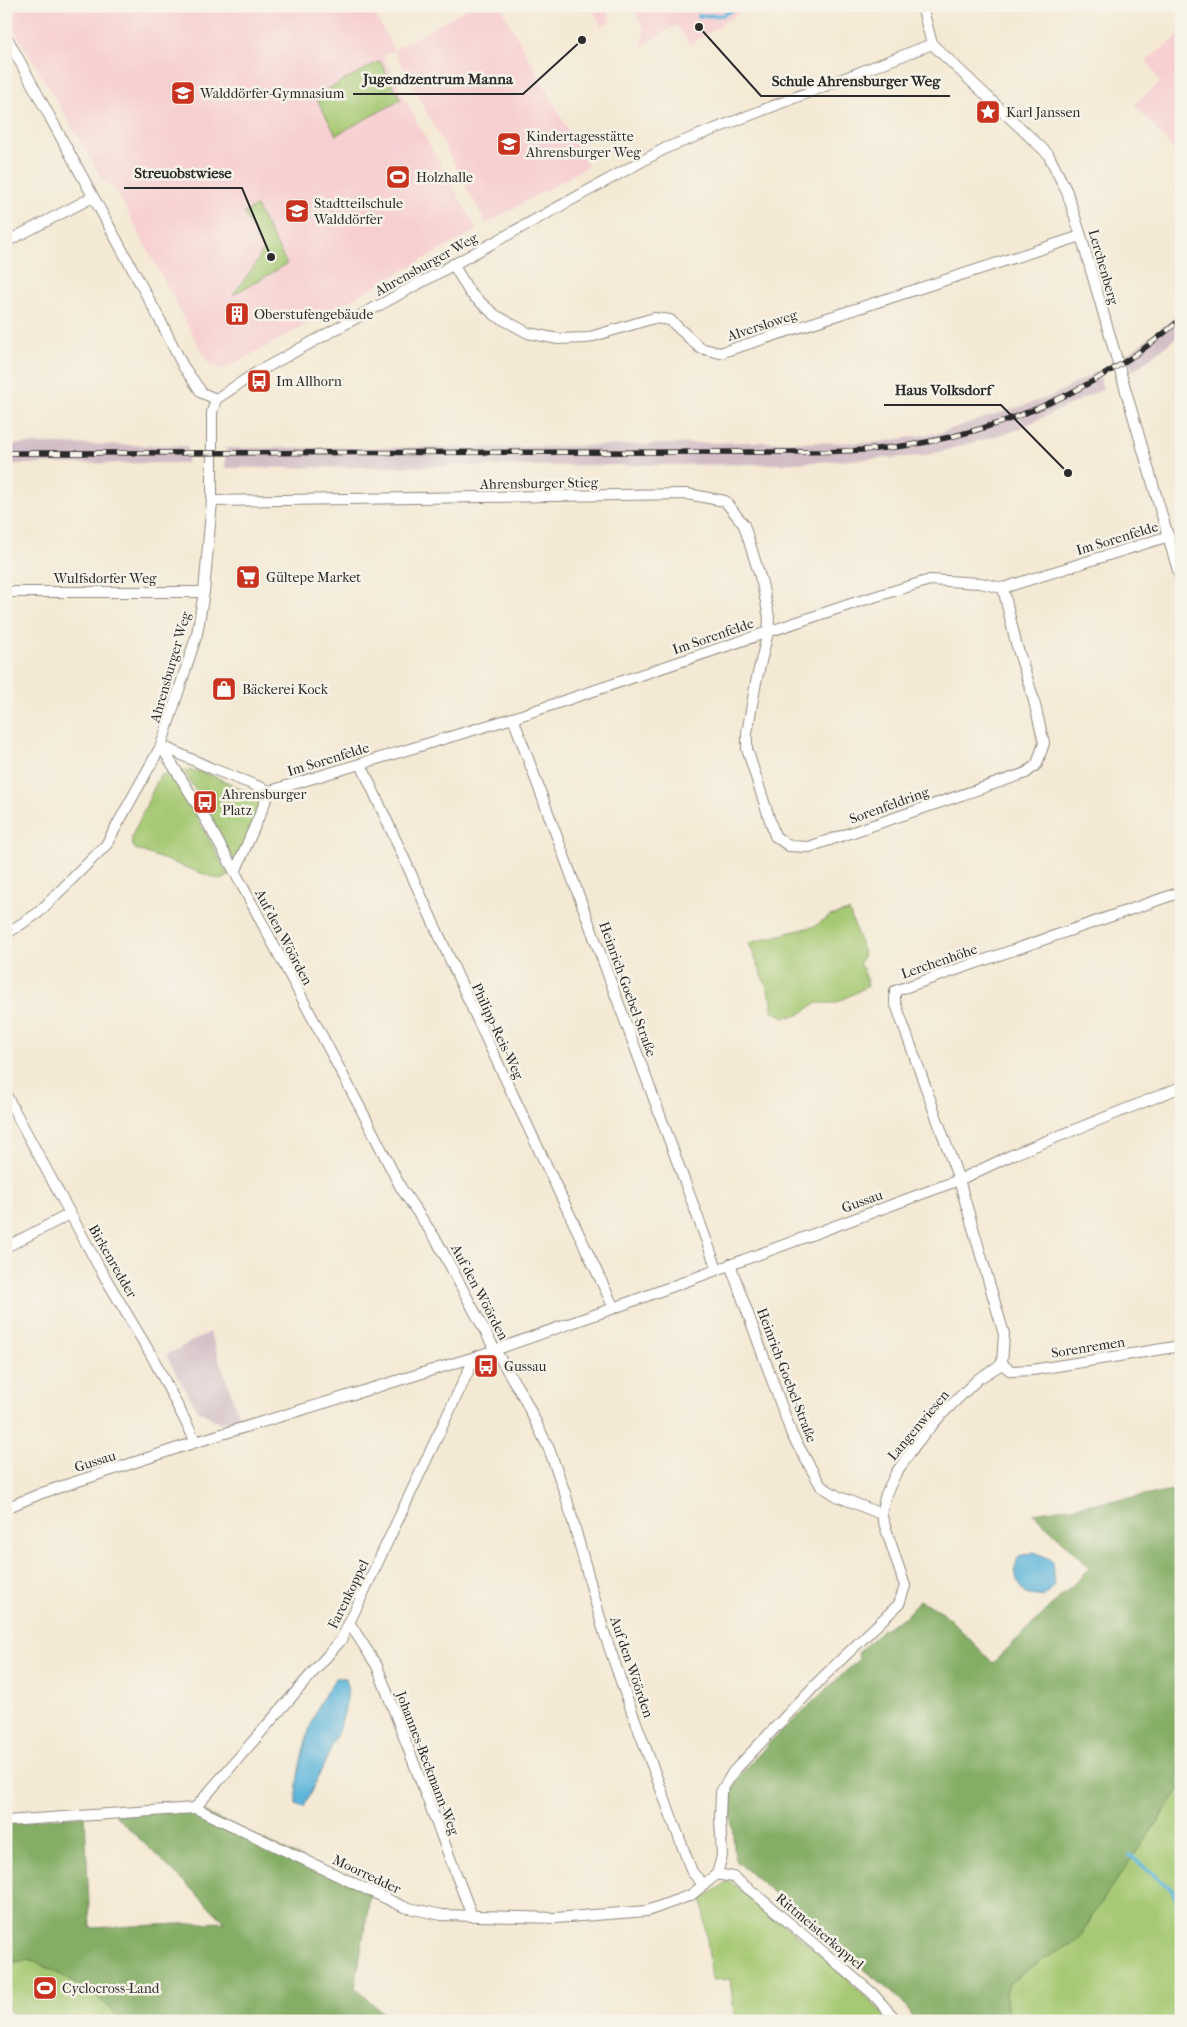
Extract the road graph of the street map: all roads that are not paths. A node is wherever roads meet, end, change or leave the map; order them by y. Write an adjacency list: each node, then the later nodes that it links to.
1 (922, 6): 3 (street)
2 (6, 36): 4 (street)
3 (932, 44): 5 (street, Lerchenberg); 7 (street, Ahrensburger Weg)
4 (93, 197): 6 (street); 8 (street)
5 (1081, 236): 7 (street, Alversloweg); 10 (street, Lerchenberg)
6 (6, 242)
7 (453, 264): 8 (street, Ahrensburger Weg)
8 (216, 399): 9 (street, Ahrensburger Weg)
9 (212, 502): 14 (street, Ahrensburger Weg); 15 (street, Ahrensburger Stieg)
10 (1168, 536): 11 (street, Lerchenberg); 12 (street, Im Sorenfelde)
11 (1181, 581)
12 (1004, 588): 15 (street, Im Sorenfelde); 15 (street, Sorenfeldring)
13 (6, 592): 14 (street, Wulfsdorfer Weg)
14 (204, 592): 17 (street, Ahrensburger Weg)
15 (768, 632): 16 (street, Im Sorenfelde)
16 (513, 718): 18 (street, Im Sorenfelde); 29 (street, Heinrich-Goebel-Straße)
17 (161, 746): 19 (street); 20 (street); 22 (street, Ahrensburger Weg)
18 (361, 764): 19 (street, Im Sorenfelde); 30 (street, Philipp-Reis-Weg)
19 (270, 791): 20 (street)
20 (235, 872): 32 (street, Auf den Wöörden)
21 (1181, 892): 25 (street, Lerchenhöhe)
22 (6, 934)
23 (1181, 1087): 25 (street, Gussau)
24 (6, 1095): 26 (street, Birkenredder)
25 (959, 1180): 28 (street, Gussau); 34 (street)
26 (70, 1214): 27 (street); 35 (street, Birkenredder)
27 (6, 1247)
28 (730, 1264): 29 (street, Gussau); 37 (street, Heinrich-Goebel-Straße)
29 (717, 1269): 30 (street, Gussau)
30 (614, 1308): 32 (street, Gussau)
31 (1181, 1346): 34 (street, Sorenremen)
32 (495, 1350): 33 (street, Gussau); 42 (street, Auf den Wöörden)
33 (475, 1357): 35 (street, Gussau); 38 (street, Farenkoppel)
34 (1002, 1364): 37 (street, Langenwiesen)
35 (196, 1442): 36 (street, Gussau)
36 (6, 1508)
37 (881, 1514): 41 (street)
38 (350, 1624): 39 (street, Farenkoppel); 43 (street, Johannes-Beckmann-Weg)
39 (195, 1808): 40 (street, Moorredder); 43 (street, Moorredder)
40 (6, 1821)
41 (717, 1874): 42 (street, Moorredder); 44 (street, Rittmeisterkoppel)
42 (704, 1885): 43 (street, Moorredder)
43 (472, 1916)
44 (897, 2021)

